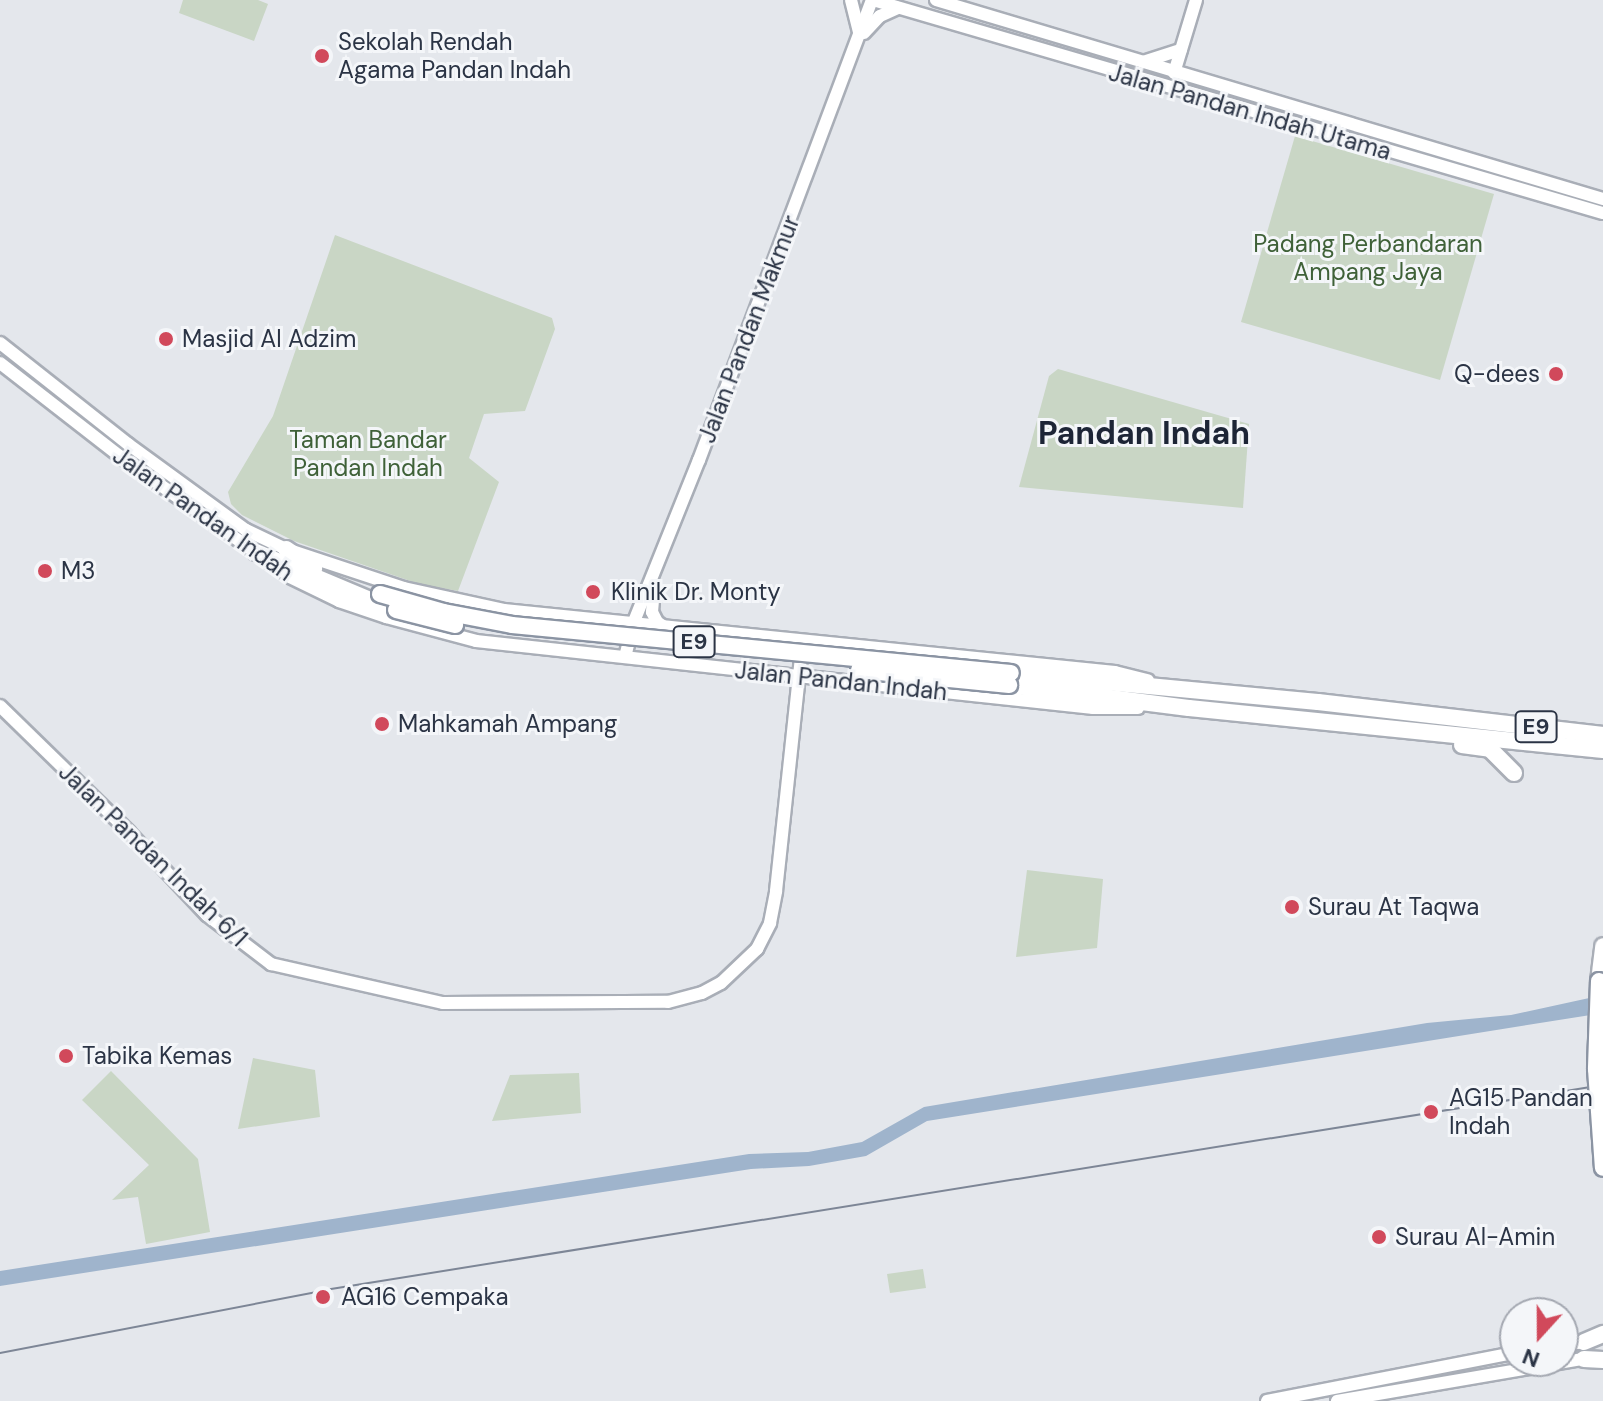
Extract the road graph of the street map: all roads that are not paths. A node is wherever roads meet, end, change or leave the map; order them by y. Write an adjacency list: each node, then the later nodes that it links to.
1 (851, 0): 6 (main road)
2 (872, 0): 5 (main road, Jalan Pandan Indah Utama); 6 (main road, Jalan Pandan Makmur)
3 (936, 0): 8 (main road, Jalan Pandan Indah Utama)
4 (1196, 0): 7 (main road)
5 (898, 8): 6 (main road); 10 (main road, Jalan Pandan Indah Utama)
6 (860, 38): 20 (main road, Jalan Pandan Makmur)
7 (1181, 50): 8 (main road); 9 (main road); 11 (main road)
8 (1140, 63): 9 (main road, Jalan Pandan Indah Utama)
9 (1174, 73): 10 (main road); 11 (main road, Jalan Pandan Indah Utama); 12 (main road)
10 (1144, 81): 12 (main road, Jalan Pandan Indah Utama)
11 (1202, 81): 13 (main road, Jalan Pandan Indah Utama)
12 (1198, 96): 14 (main road, Jalan Pandan Indah Utama)
13 (1452, 152): 14 (main road); 15 (main road); 16 (main road, Jalan Pandan Indah Utama)
14 (1428, 164): 15 (main road, Jalan Pandan Indah Utama)
15 (1467, 176): 17 (main road, Jalan Pandan Indah Utama)
16 (1603, 199)
17 (1603, 213)
18 (0, 343): 21 (main road, Jalan Pandan Indah)
19 (0, 363): 22 (main road, Jalan Pandan Indah)
20 (665, 547): 25 (main road, Jalan Pandan Makmur); 26 (main road)
21 (286, 549): 23 (highway, E9); 24 (main road, Jalan Pandan Indah)
22 (256, 552): 23 (highway, E9); 29 (main road, Jalan Pandan Indah)
23 (381, 600): 32 (highway, E9, bridge)
24 (565, 616): 25 (main road, Jalan Pandan Indah); 29 (main road)
25 (633, 624): 26 (main road, Jalan Pandan Indah); 30 (main road, Jalan Pandan Makmur)
26 (666, 628): 27 (main road, Jalan Pandan Indah)
27 (803, 640): 28 (main road, Jalan Pandan Indah); 31 (main road, Jalan Pandan Indah 6/1)
28 (840, 644): 33 (main road); 34 (main road, Jalan Pandan Indah)
29 (561, 650): 30 (main road, Jalan Pandan Indah)
30 (625, 657): 31 (main road, Jalan Pandan Indah)
31 (799, 676): 33 (main road, Jalan Pandan Indah); 35 (main road, Jalan Pandan Indah 6/1)
32 (1010, 679): 34 (highway, E9); 36 (highway, E9)
33 (837, 680): 36 (main road, Jalan Pandan Indah)
34 (1190, 690): 38 (highway, E9)
35 (0, 706)
36 (1189, 708): 37 (highway, E9)
37 (1322, 721): 38 (highway, E9); 43 (highway)
38 (1416, 722): 39 (highway, E9); 40 (highway, E9)
39 (1603, 735)
40 (1584, 748): 41 (highway, E9); 42 (highway)
41 (1603, 750)
42 (1603, 757)
43 (1514, 773)
44 (1603, 946): 45 (highway, bridge)
45 (1603, 1168)
46 (1603, 1337): 47 (highway)
47 (1584, 1342): 48 (main road)
48 (1579, 1343)
49 (1499, 1356): 52 (main road)
50 (1584, 1359): 51 (highway); 53 (main road)
51 (1603, 1360)
52 (1267, 1401)
53 (1337, 1401)

